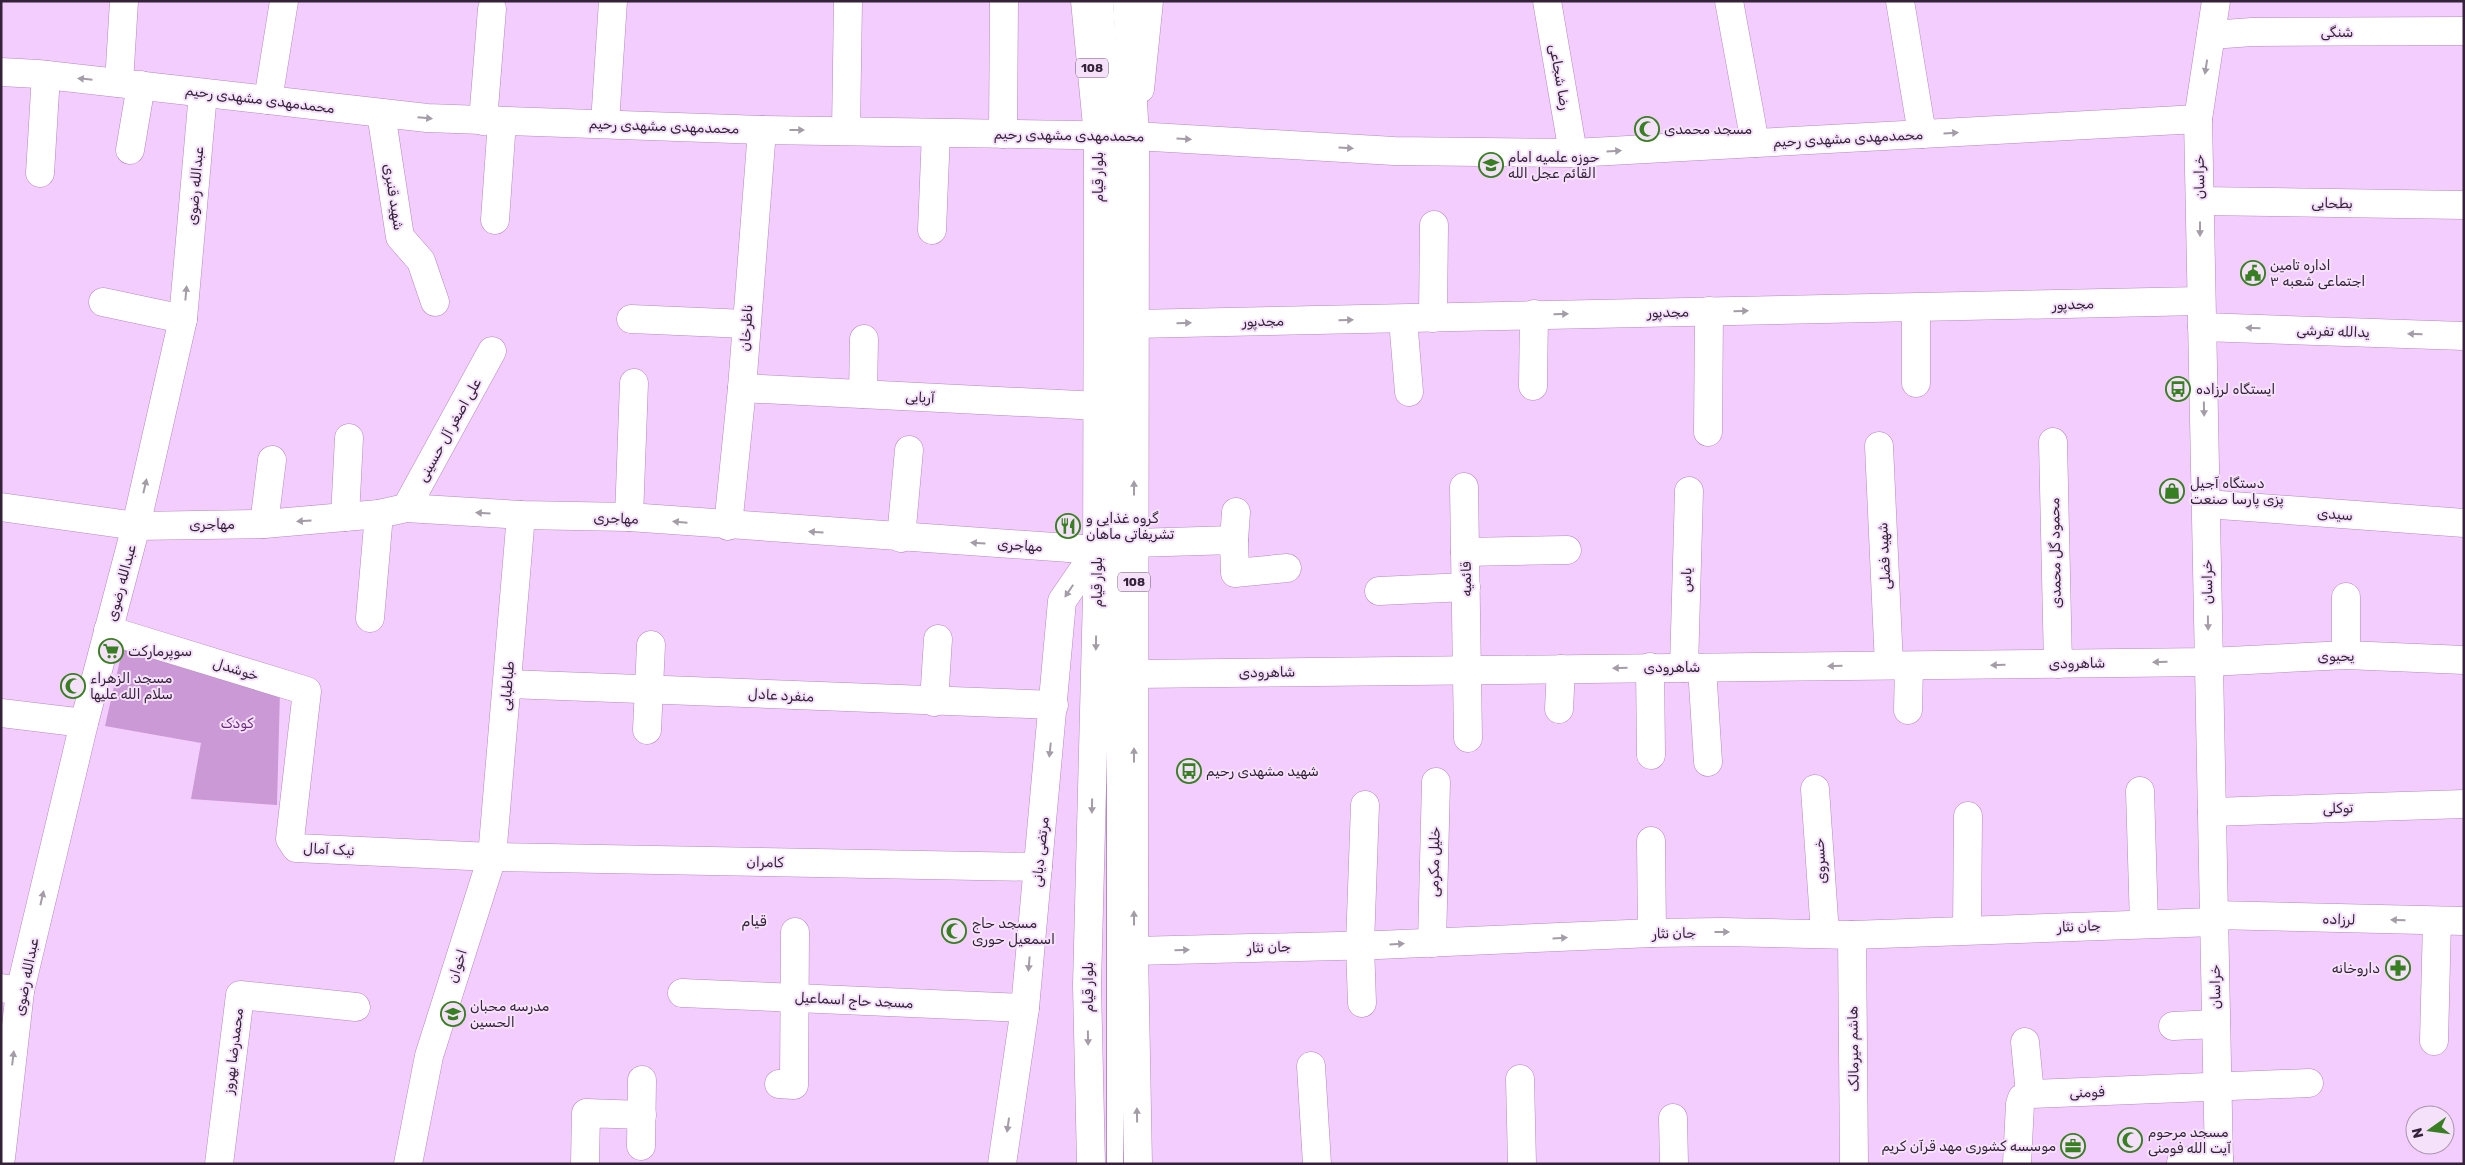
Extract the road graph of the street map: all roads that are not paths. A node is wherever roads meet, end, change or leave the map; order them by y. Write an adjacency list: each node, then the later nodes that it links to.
1 (124, 1): 19 (street)
2 (284, 1): 21 (street)
3 (613, 1): 25 (street)
4 (848, 1): 27 (street)
5 (1004, 1): 29 (street)
6 (1085, 1): 31 (street, بلوار قیام / 108)
7 (1105, 1): 31 (lane)
8 (1127, 1): 31 (street, بلوار قیام / 108)
9 (1149, 1): 31 (street)
10 (1547, 1): 34 (street, رضا شجاعی)
11 (1729, 1): 32 (street)
12 (1900, 1): 30 (street)
13 (2216, 1): 16 (street, خراسان)
14 (492, 9): 24 (street)
15 (2464, 31): 16 (street, شنگی)
16 (2211, 35): 23 (street, خراسان, one-way to 23)
17 (1, 72): 18 (street, محمدمهدی مشهدی رحیم)
18 (46, 75): 19 (street, محمدمهدی مشهدی رحیم, one-way to 18); 35 (street)
19 (130, 84): 20 (street, محمدمهدی مشهدی رحیم); 33 (street)
20 (203, 93): 21 (street, محمدمهدی مشهدی رحیم); 48 (street, عبدالله رضوی, one-way to 20)
21 (268, 100): 22 (street, محمدمهدی مشهدی رحیم)
22 (381, 113): 24 (street, محمدمهدی مشهدی رحیم, one-way to 24); 42 (street, شهید قنبری)
23 (2198, 119): 30 (street, محمدمهدی مشهدی رحیم, one-way to 23); 36 (street, خراسان)
24 (493, 121): 25 (street, محمدمهدی مشهدی رحیم); 38 (street)
25 (605, 123): 26 (street, محمدمهدی مشهدی رحیم)
26 (762, 130): 27 (street, محمدمهدی مشهدی رحیم, one-way to 27); 51 (street, ناظرخان)
27 (846, 130): 28 (street, محمدمهدی مشهدی رحیم)
28 (936, 133): 29 (street, محمدمهدی مشهدی رحیم); 40 (street)
29 (1003, 134): 31 (street, محمدمهدی مشهدی رحیم)
30 (1922, 134): 32 (street, محمدمهدی مشهدی رحیم)
31 (1116, 136): 34 (street, محمدمهدی مشهدی رحیم, one-way to 34); 52 (street, بلوار قیام / 108); 62 (street, بلوار قیام / 108); 170 (lane)
32 (1755, 143): 34 (street, محمدمهدی مشهدی رحیم, one-way to 32)
33 (130, 150)
34 (1573, 153)
35 (40, 173)
36 (2200, 201): 37 (street, بطحایی); 46 (street, خراسان, one-way to 46)
37 (2464, 205)
38 (495, 220)
39 (1434, 225): 47 (street)
40 (932, 230)
41 (103, 302): 48 (street)
42 (435, 302)
43 (1916, 309): 44 (street, مجدپور, one-way to 43); 46 (street, مجدپور); 57 (street)
44 (1709, 311): 45 (street, مجدپور, one-way to 44); 63 (street)
45 (1534, 314): 47 (street, مجدپور); 58 (street)
46 (2201, 314): 53 (street, یدالله تفرشی, one-way to 46); 71 (street, خراسان, one-way to 71)
47 (1433, 318): 50 (street, مجدپور)
48 (183, 319): 81 (street, عبدالله رضوی, one-way to 48)
49 (631, 319): 51 (street)
50 (1403, 319): 52 (street, مجدپور, one-way to 50); 60 (street)
51 (746, 324): 59 (street, ناظرخان)
52 (1135, 324): 85 (street, بلوار قیام / 108, one-way to 52)
53 (2464, 336)
54 (864, 338): 61 (street)
55 (492, 351): 73 (street, علی اصغر آل حسینی)
56 (634, 383): 78 (street)
57 (1916, 383)
58 (1534, 386)
59 (742, 388): 61 (street, آریایی); 82 (street, ناظرخان)
60 (1409, 392)
61 (863, 394): 62 (street, آریایی)
62 (1099, 406): 86 (street, بلوار قیام / 108)
63 (1708, 432)
64 (349, 438): 77 (street)
65 (2053, 442): 100 (street, محمود گل محمدی)
66 (1879, 446): 101 (street, شهید فضلی)
67 (908, 450): 83 (street)
68 (272, 460): 80 (street)
69 (1464, 488): 88 (street, قائمیه)
70 (1689, 492): 103 (street, یاس)
71 (2206, 504): 79 (street, سیدی); 99 (street, خراسان, one-way to 99)
72 (1, 507): 81 (street, مهاجری)
73 (406, 508): 75 (street, مهاجری); 76 (street, مهاجری, one-way to 73)
74 (1236, 512): 84 (street)
75 (379, 514): 77 (street, مهاجری); 93 (street)
76 (521, 515): 78 (street, مهاجری); 107 (street, طباطبایی)
77 (346, 517): 80 (street, مهاجری, one-way to 80)
78 (629, 518): 82 (street, مهاجری, one-way to 78)
79 (2464, 523)
80 (264, 524): 81 (street, مهاجری)
81 (136, 526): 94 (street, عبدالله رضوی)
82 (728, 526): 83 (street, مهاجری, one-way to 82)
83 (901, 538): 86 (street, مهاجری, one-way to 83)
84 (1234, 540): 85 (street); 89 (street)
85 (1134, 543): 106 (street, بلوار قیام / 108)
86 (1097, 550): 111 (street, مرتضی دیانی, one-way to 111); 169 (street, بلوار قیام / 108, one-way to 169)
87 (1567, 550): 88 (street)
88 (1465, 552): 90 (street, قائمیه)
89 (1287, 568)
90 (1466, 588): 91 (street); 105 (street, قائمیه)
91 (1379, 590)
92 (2346, 597): 97 (street)
93 (370, 618)
94 (108, 630): 109 (street, خوشدل); 115 (street, عبدالله رضوی)
95 (938, 640): 110 (street)
96 (651, 645): 108 (street)
97 (2346, 655): 98 (street, یحیوی); 99 (street, یحیوی)
98 (2464, 660)
99 (2209, 662): 100 (street, شاهرودی, one-way to 100); 125 (street, خراسان)
100 (2058, 664): 101 (street, شاهرودی, one-way to 101)
101 (1899, 666): 103 (street, شاهرودی, one-way to 103); 113 (street, شهید فضلی)
102 (1650, 667): 103 (street, شاهرودی); 104 (street, شاهرودی, one-way to 104); 118 (street)
103 (1693, 668): 119 (street, یاس)
104 (1561, 669): 105 (street, شاهرودی); 112 (street)
105 (1467, 670): 106 (street, شاهرودی); 117 (street, قائمیه)
106 (1134, 674): 141 (street, بلوار قیام / 108, one-way to 106)
107 (508, 684): 108 (street, منفرد عادل); 128 (street, طباطبایی)
108 (649, 688): 110 (street, منفرد عادل); 116 (street)
109 (306, 691): 128 (street, نیک آمال)
110 (934, 702): 111 (street, منفرد عادل)
111 (1054, 705): 129 (street, مرتضی دیانی, one-way to 129)
112 (1559, 709)
113 (1908, 710)
114 (1, 713): 115 (street)
115 (84, 723): 142 (street, عبدالله رضوی, one-way to 115)
116 (646, 730)
117 (1468, 738)
118 (1651, 755)
119 (1708, 762)
120 (1436, 782): 139 (street, خلیل مکرمی)
121 (1815, 789): 137 (street, خسروی)
122 (2140, 791): 133 (street)
123 (2464, 804): 125 (street, توکلی)
124 (1365, 805): 140 (street)
125 (2212, 812): 130 (street, خراسان)
126 (1968, 816): 134 (street)
127 (1651, 840): 136 (street)
128 (492, 857): 129 (street, کامران); 166 (street, اخوان)
129 (1038, 867): 147 (street, مرتضی دیانی, one-way to 147)
130 (2214, 918): 131 (street, لرزاده, one-way to 130); 133 (street, جان نثار); 148 (street, خراسان)
131 (2437, 921): 132 (street, لرزاده); 151 (street)
132 (2464, 921)
133 (2144, 924): 134 (street, جان نثار)
134 (1967, 929): 138 (street, جان نثار)
135 (795, 932): 144 (street)
136 (1652, 933): 137 (street, جان نثار, one-way to 137); 139 (street, جان نثار, one-way to 136)
137 (1825, 934): 138 (street, جان نثار)
138 (1852, 935): 175 (street, هاشم میرمالک)
139 (1432, 943): 140 (street, جان نثار, one-way to 139)
140 (1360, 945): 141 (street, جان نثار, one-way to 140); 145 (street)
141 (1134, 951): 171 (street, بلوار قیام / 108, one-way to 141)
142 (11, 990): 162 (street, عبدالله رضوی, one-way to 142)
143 (682, 993): 144 (street, مسجد حاج اسماعیل)
144 (794, 998): 147 (street, مسجد حاج اسماعیل); 156 (street)
145 (1362, 1002)
146 (356, 1007): 165 (street, محمدرضا بهروز)
147 (1025, 1008): 168 (street, مرتضی دیانی, one-way to 168)
148 (2216, 1024): 149 (street); 157 (street, خراسان)
149 (2173, 1026)
150 (2025, 1042): 158 (street)
151 (2434, 1042)
152 (1311, 1066): 172 (street)
153 (1520, 1079): 173 (street)
154 (642, 1080): 159 (street)
155 (2308, 1083): 157 (street, فومنی)
156 (779, 1084)
157 (2219, 1087): 158 (street, فومنی); 163 (street, خراسان)
158 (2030, 1094): 176 (street)
159 (642, 1115): 161 (street); 167 (street)
160 (1673, 1118): 174 (street)
161 (641, 1146)
162 (1, 1158)
163 (2219, 1161): 164 (street)
164 (2181, 1162)
165 (220, 1164)
166 (408, 1164)
167 (585, 1164)
168 (1002, 1164)
169 (1091, 1164)
170 (1114, 1164)
171 (1138, 1164)
172 (1317, 1164)
173 (1522, 1164)
174 (1674, 1164)
175 (1854, 1164)
176 (2017, 1164)

